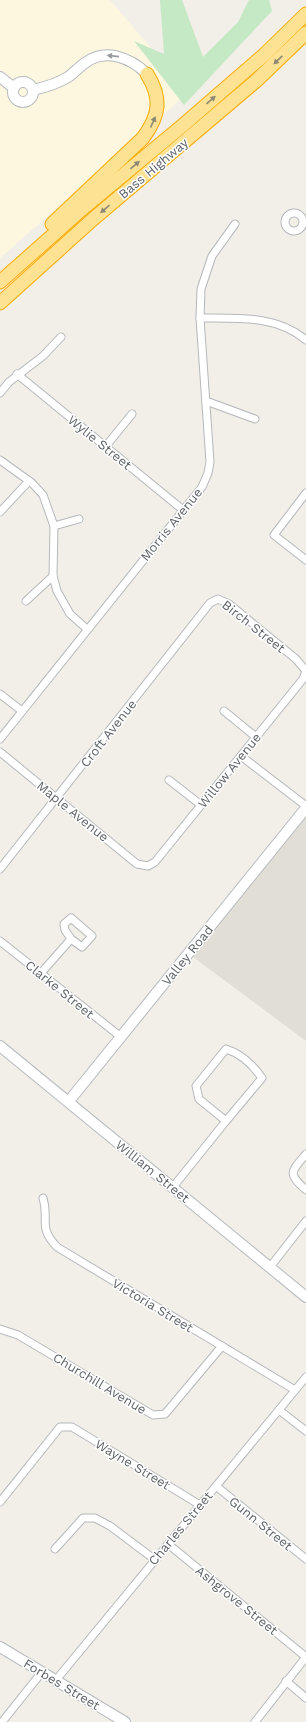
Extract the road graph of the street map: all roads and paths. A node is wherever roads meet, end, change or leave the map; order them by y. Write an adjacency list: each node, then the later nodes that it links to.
1 (306, 14): 10 (highway, Bass Highway, one-way to 1)
2 (306, 33): 11 (highway, Bass Highway, one-way to 11)
3 (147, 74): 6 (street, one-way to 6); 10 (highway, one-way to 3)
4 (0, 77): 5 (street)
5 (14, 88): 6 (street); 6 (street)
6 (33, 90)
7 (234, 224): 12 (street, Morris Avenue)
8 (299, 230): 9 (street)
9 (306, 235)
10 (0, 282)
11 (0, 303)
12 (200, 318): 14 (street); 17 (street, Morris Avenue)
13 (61, 337): 15 (street)
14 (306, 340)
15 (17, 374): 16 (street); 20 (street, Wylie Street)
16 (0, 393)
17 (206, 401): 19 (street); 24 (street, Morris Avenue)
18 (132, 414): 20 (street)
19 (255, 419)
20 (106, 446): 24 (street, Wylie Street)
21 (0, 460): 22 (street)
22 (29, 481): 25 (street); 27 (street)
23 (306, 493): 28 (street)
24 (183, 510): 32 (street, Morris Avenue)
25 (0, 512)
26 (79, 519): 27 (street)
27 (54, 526): 29 (street)
28 (306, 560)
29 (53, 576): 31 (street); 32 (street)
30 (218, 599): 33 (street, Birch Street); 42 (street, Croft Avenue)
31 (26, 601)
32 (87, 629): 35 (street, Morris Avenue)
33 (306, 670): 37 (street, Willow Avenue)
34 (0, 694): 35 (street)
35 (22, 711): 38 (street, Morris Avenue)
36 (224, 711): 37 (street)
37 (256, 737): 40 (street, Willow Avenue)
38 (0, 739)
39 (0, 752): 42 (street, Maple Avenue)
40 (241, 756): 43 (street, Willow Avenue); 44 (street)
41 (169, 780): 43 (street)
42 (57, 797): 45 (street, Maple Avenue); 46 (street, Croft Avenue)
43 (201, 805): 45 (street, Willow Avenue)
44 (306, 807): 50 (street, Valley Road)
45 (148, 866)
46 (0, 869)
47 (71, 939): 49 (street)
48 (0, 941): 49 (street, Clarke Street)
49 (41, 973): 50 (street, Clarke Street)
50 (120, 1037): 52 (street, Valley Road)
51 (0, 1046): 52 (street, William Street)
52 (69, 1101): 55 (street, William Street)
53 (226, 1121): 53 (street); 55 (street)
54 (306, 1154): 56 (street)
55 (173, 1187): 59 (street, William Street)
56 (306, 1190)
57 (42, 1198): 62 (street, Victoria Street)
58 (306, 1221): 59 (street)
59 (270, 1267): 60 (street, William Street)
60 (306, 1297)
61 (0, 1329): 62 (street, Churchill Avenue)
62 (222, 1346): 64 (street, Victoria Street)
63 (306, 1376): 64 (street, Charles Street)
64 (295, 1390): 65 (street, Charles Street)
65 (279, 1410): 66 (street); 67 (street, Charles Street)
66 (306, 1431)
67 (216, 1486): 69 (street, Charles Street); 72 (street, Gunn Street)
68 (0, 1502): 69 (street, Wayne Street)
69 (200, 1504): 70 (street, Charles Street)
70 (168, 1544): 73 (street, Charles Street); 75 (street, Ashgrove Street)
71 (55, 1549): 73 (street)
72 (306, 1559)
73 (154, 1560): 77 (street, Charles Street)
74 (0, 1647): 76 (street, Forbes Street)
75 (306, 1657): 78 (street)
76 (42, 1672): 77 (street, Forbes Street); 81 (street)
77 (56, 1680): 80 (street, Forbes Street)
78 (286, 1682): 79 (street); 82 (street)
79 (306, 1698)
80 (122, 1721)
81 (2, 1722)
82 (255, 1722)

